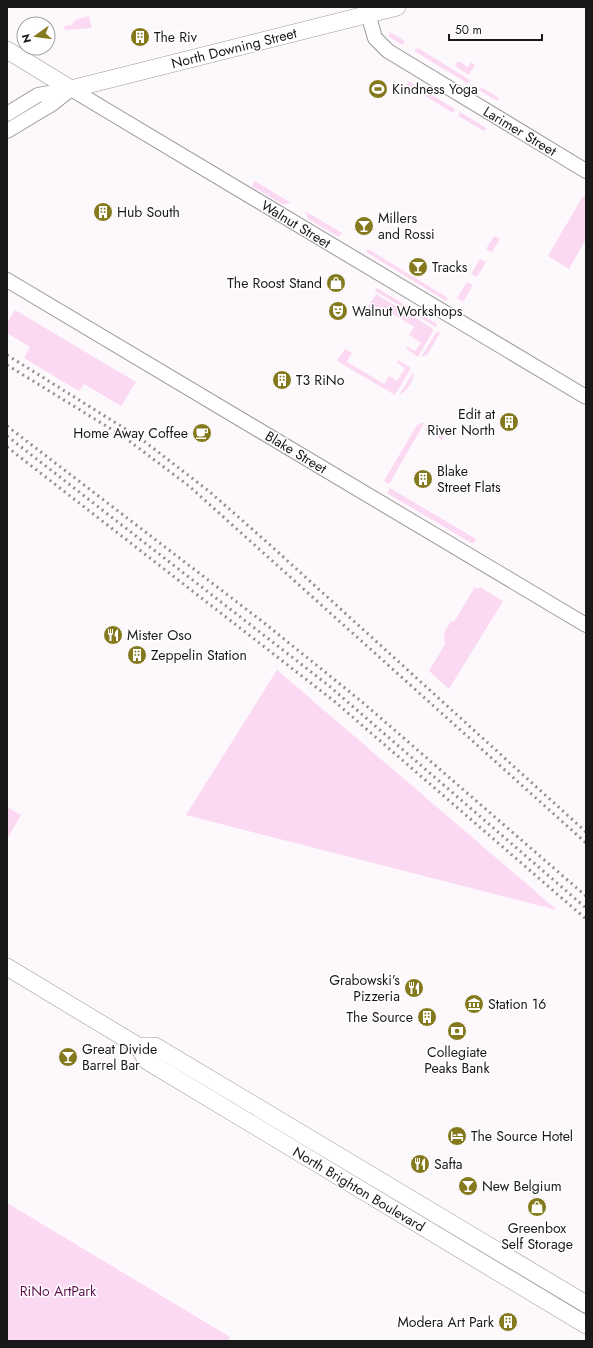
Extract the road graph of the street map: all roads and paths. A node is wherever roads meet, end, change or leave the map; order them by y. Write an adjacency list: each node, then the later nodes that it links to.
1 (397, 7): 2 (main road, North Downing Street)
2 (368, 14): 4 (main road, North Downing Street); 7 (street, Larimer Street)
3 (7, 50): 4 (main road, Walnut Street)
4 (71, 89): 5 (street, North Downing Street); 6 (street, North Downing Street); 9 (street, Walnut Street)
5 (7, 114)
6 (7, 131)
7 (586, 171)
8 (7, 280): 10 (street, Blake Street)
9 (586, 396)
10 (586, 625)
11 (7, 967): 12 (main road, North Brighton Boulevard)
12 (138, 1046): 13 (main road, North Brighton Boulevard); 14 (main road, North Brighton Boulevard)
13 (492, 1269): 14 (main road); 16 (main road, North Brighton Boulevard)
14 (532, 1272): 15 (main road, North Brighton Boulevard)
15 (586, 1304)
16 (586, 1325)

